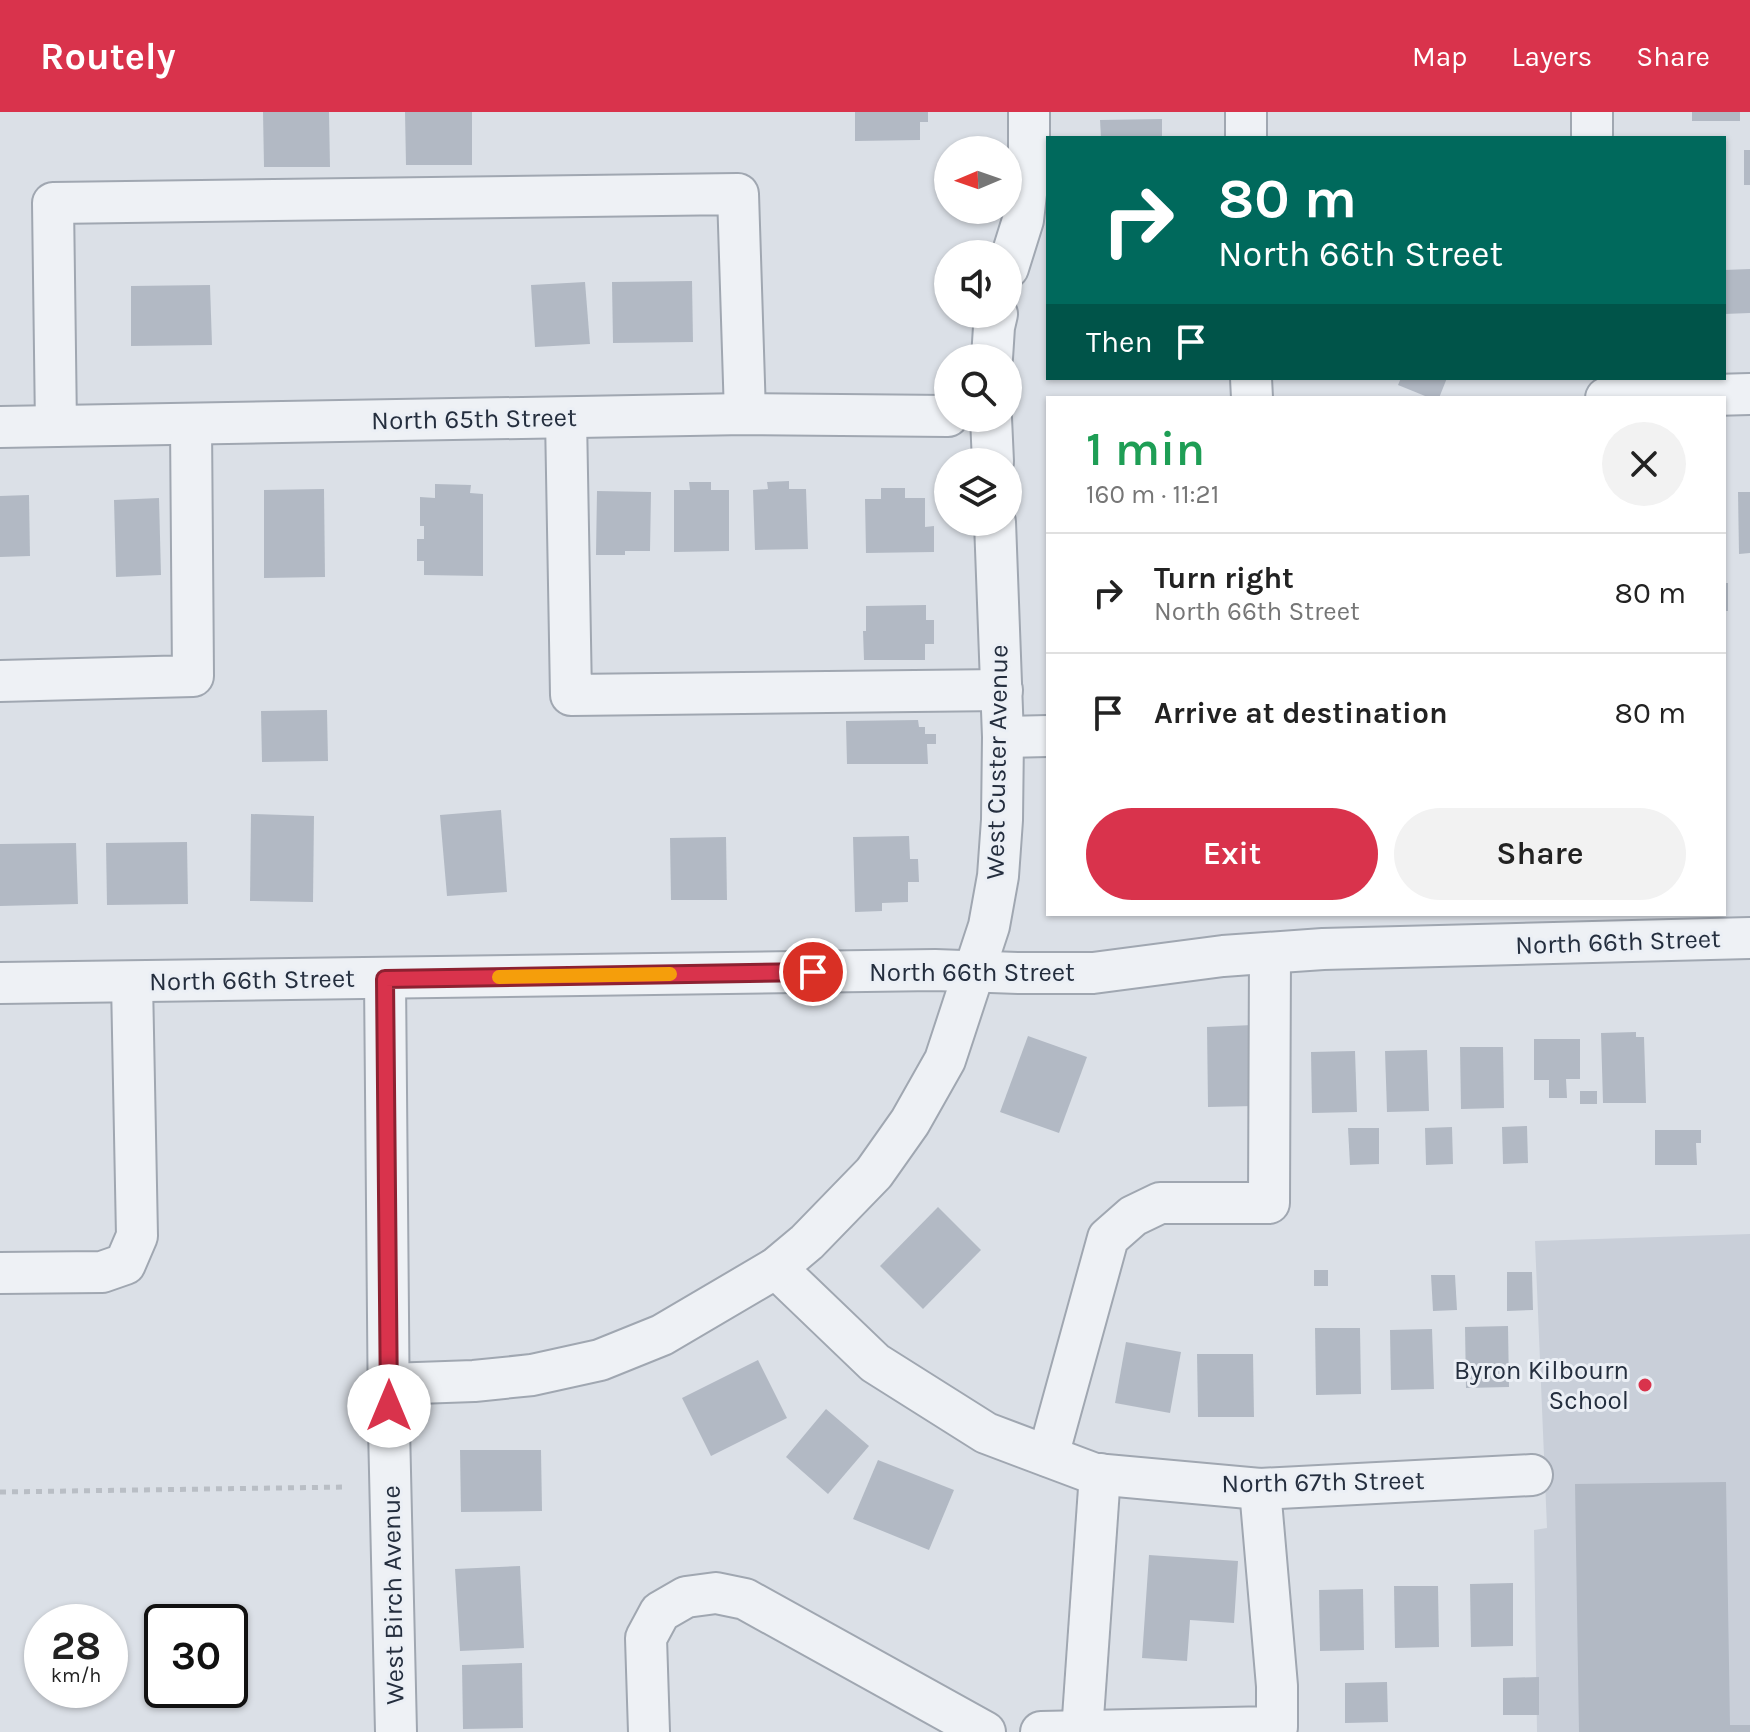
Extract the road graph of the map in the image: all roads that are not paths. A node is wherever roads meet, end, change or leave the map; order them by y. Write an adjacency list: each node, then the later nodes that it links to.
1 (1029, 112): 4 (street)
2 (1246, 112): 3 (street)
3 (1246, 136)
4 (1017, 240)
5 (1750, 394): 6 (street)
6 (1678, 396)
7 (745, 414): 8 (street, North 65th Street); 9 (street, North 65th Street); 11 (street)
8 (934, 416)
9 (566, 418): 10 (street, North 65th Street); 15 (street)
10 (191, 424): 11 (street, North 65th Street); 14 (street)
11 (56, 426): 12 (street, North 65th Street)
12 (0, 427)
13 (996, 536): 15 (street, West Custer Avenue)
14 (0, 681)
15 (1002, 690): 17 (street, West Custer Avenue)
16 (1046, 736): 17 (street)
17 (1003, 737): 21 (street, West Custer Avenue)
18 (1574, 929): 19 (street, North 66th Street); 20 (street, North 66th Street)
19 (1750, 938)
20 (1270, 953): 21 (street, North 66th Street); 28 (street)
21 (974, 972): 22 (street, North 66th Street); 25 (street, West Custer Avenue)
22 (385, 979): 23 (street, North 66th Street); 27 (street, West Birch Avenue)
23 (132, 982): 24 (street, North 66th Street); 26 (street)
24 (0, 983)
25 (776, 1268): 27 (street); 28 (street, North 67th Street)
26 (0, 1273)
27 (389, 1384): 32 (street, West Birch Avenue)
28 (1048, 1456): 29 (street, North 67th Street)
29 (1100, 1474): 31 (street, North 67th Street); 36 (street)
30 (1532, 1475): 31 (street, North 67th Street)
31 (1260, 1489): 36 (street)
32 (396, 1732)
33 (649, 1732): 34 (street)
34 (985, 1732)
35 (1041, 1732): 36 (street)
36 (1082, 1732)

